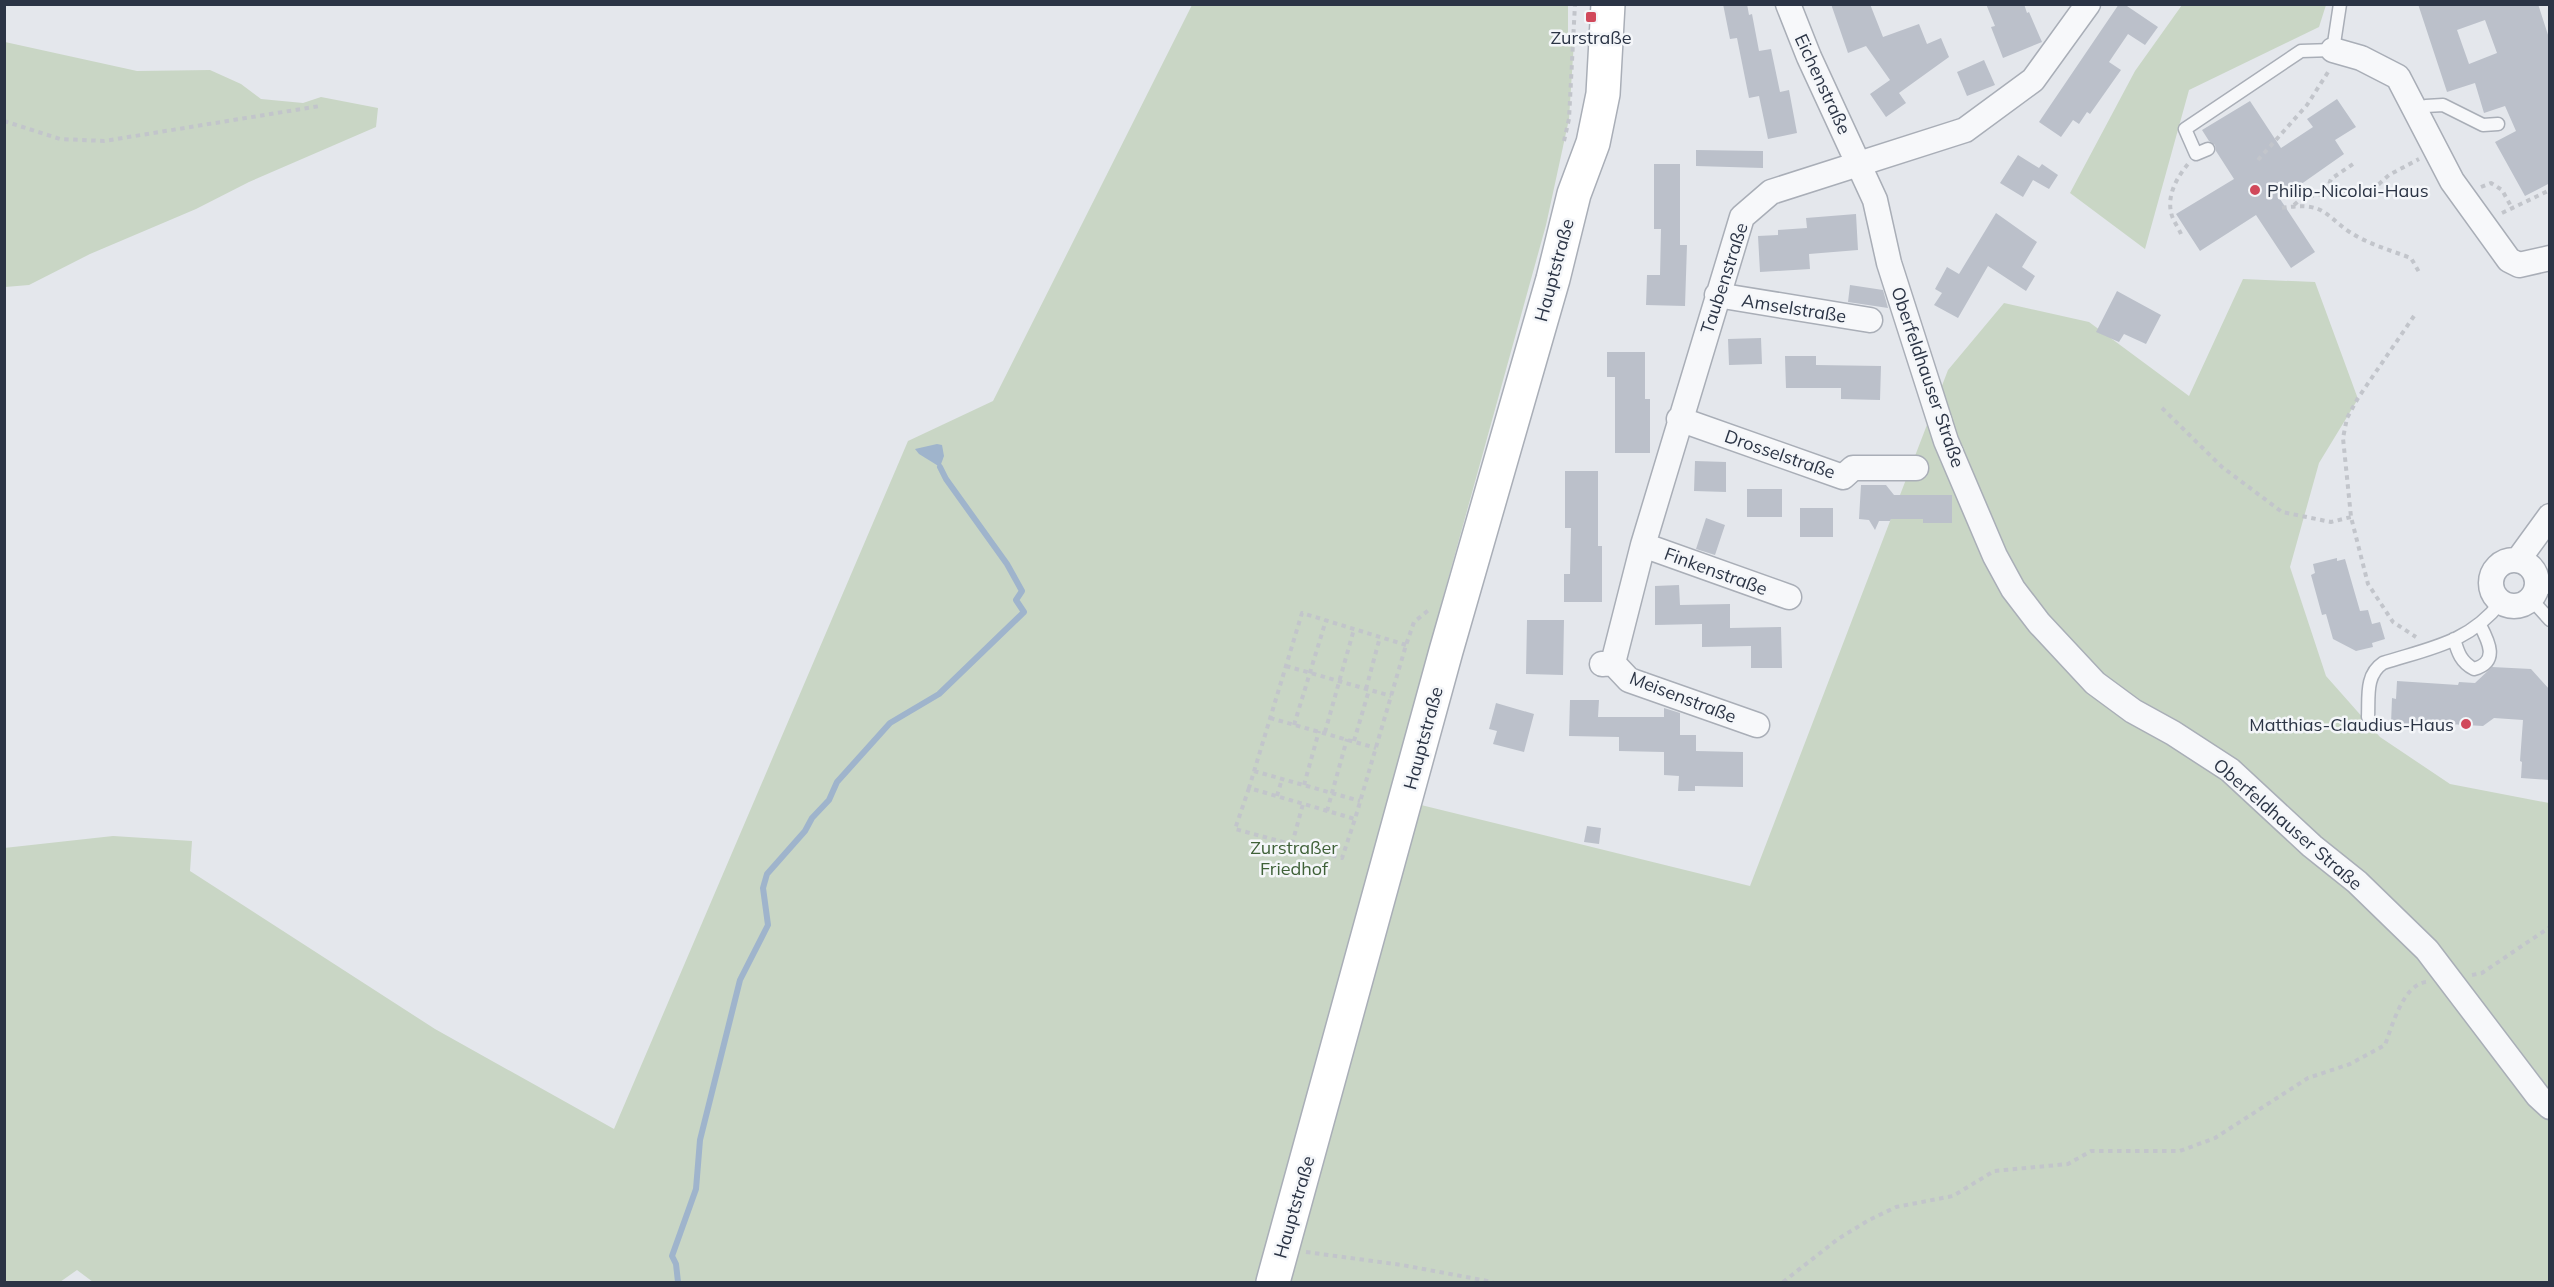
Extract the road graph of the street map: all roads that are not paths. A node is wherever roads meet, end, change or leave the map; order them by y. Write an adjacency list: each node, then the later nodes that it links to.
1 (1592, 4): 11 (main road, Hauptstraße)
2 (1608, 4): 11 (main road, Hauptstraße)
3 (1788, 4): 10 (street, Eichenstraße)
4 (2340, 4): 6 (lane)
5 (2075, 11): 10 (street, Taubenstraße)
6 (2335, 51): 7 (street); 9 (lane)
7 (2415, 111): 8 (lane); 12 (street)
8 (2498, 124)
9 (2202, 151)
10 (1860, 163): 13 (street, Taubenstraße); 29 (street, Oberfeldhauser Straße)
11 (1574, 194): 30 (main road, Hauptstraße)
12 (2550, 258)
13 (1717, 295): 14 (street, Amselstraße); 15 (street, Taubenstraße)
14 (1870, 320)
15 (1679, 419): 16 (street, Drosselstraße); 18 (street, Taubenstraße)
16 (1916, 468)
17 (2550, 516): 19 (street)
18 (1643, 545): 21 (street, Finkenstraße); 26 (street, Taubenstraße)
19 (2518, 560): 20 (street); 22 (street)
20 (2539, 591): 22 (street); 23 (lane)
21 (1790, 597)
22 (2501, 603): 24 (lane)
23 (2550, 620)
24 (2480, 625): 25 (lane); 25 (lane)
25 (2454, 639): 27 (lane)
26 (1608, 664): 28 (street, Meisenstraße)
27 (2368, 717)
28 (1757, 725)
29 (2550, 1107)
30 (1273, 1282)

